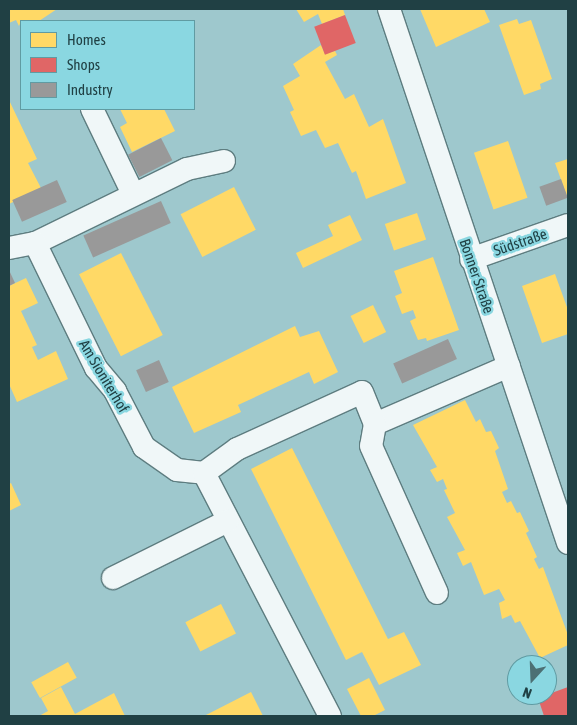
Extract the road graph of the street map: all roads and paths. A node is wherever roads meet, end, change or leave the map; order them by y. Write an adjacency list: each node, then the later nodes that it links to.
1 (389, 9): 8 (street, Bonner Straße)
2 (92, 110): 4 (street)
3 (224, 161): 4 (street)
4 (133, 194): 6 (street)
5 (568, 225): 8 (street, Südstraße)
6 (35, 243): 7 (street); 11 (street, Am Sioniterhof)
7 (9, 248)
8 (471, 259): 9 (street, Bonner Straße)
9 (509, 366): 10 (street); 13 (street, Bonner Straße)
10 (375, 424): 11 (street); 15 (street)
11 (204, 473): 12 (street)
12 (228, 520): 14 (street); 16 (street)
13 (568, 542)
14 (113, 578)
15 (437, 593)
16 (330, 716)

